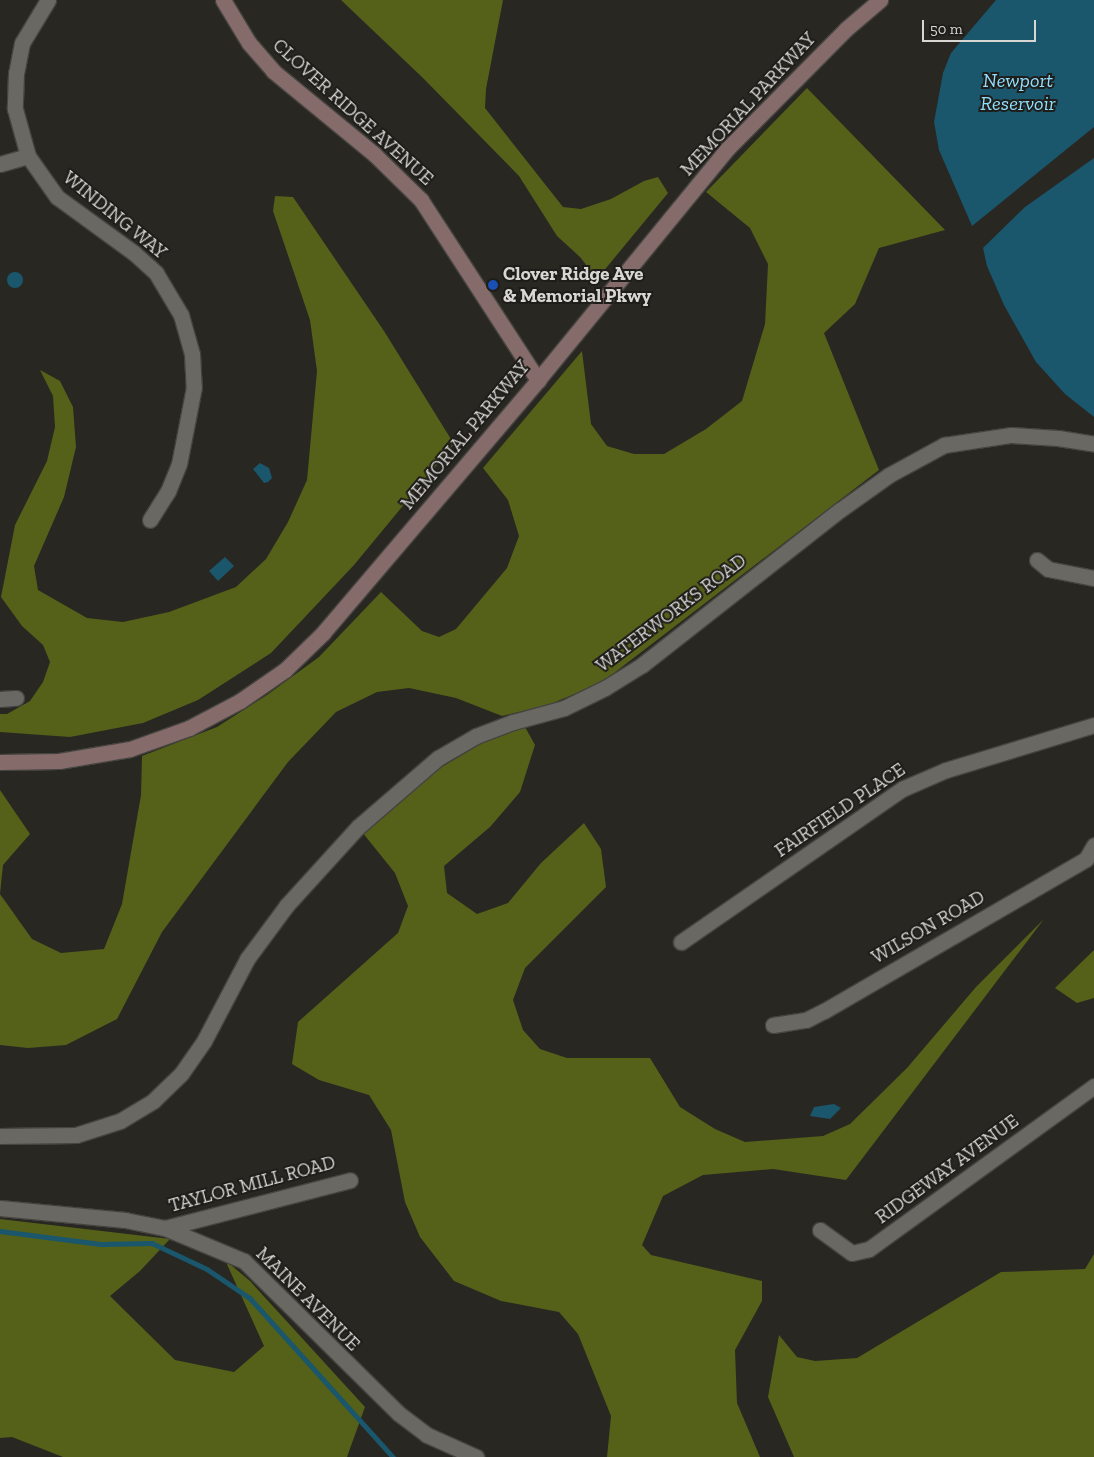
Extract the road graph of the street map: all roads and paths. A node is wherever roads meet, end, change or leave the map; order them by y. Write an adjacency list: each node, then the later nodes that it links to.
1 (48, 0): 4 (street, WINDING WAY)
2 (222, 0): 6 (main road, CLOVER RIDGE AVENUE)
3 (880, 0): 6 (main road, MEMORIAL PARKWAY)
4 (28, 156): 5 (street); 8 (street, WINDING WAY)
5 (0, 164)
6 (538, 380): 14 (main road, MEMORIAL PARKWAY)
7 (1094, 444): 19 (street, WATERWORKS ROAD)
8 (150, 520)
9 (1037, 560): 10 (street)
10 (1094, 578)
11 (16, 698): 12 (street)
12 (0, 699)
13 (1094, 725): 16 (street, FAIRFIELD PLACE)
14 (0, 762)
15 (1094, 845): 17 (street, WILSON ROAD)
16 (681, 942)
17 (773, 1025)
18 (1094, 1086): 23 (street, RIDGEWAY AVENUE)
19 (0, 1136)
20 (350, 1180): 22 (street, TAYLOR MILL ROAD)
21 (0, 1208): 22 (street, MAINE AVENUE)
22 (165, 1228): 24 (street, MAINE AVENUE)
23 (820, 1230)
24 (476, 1457)

